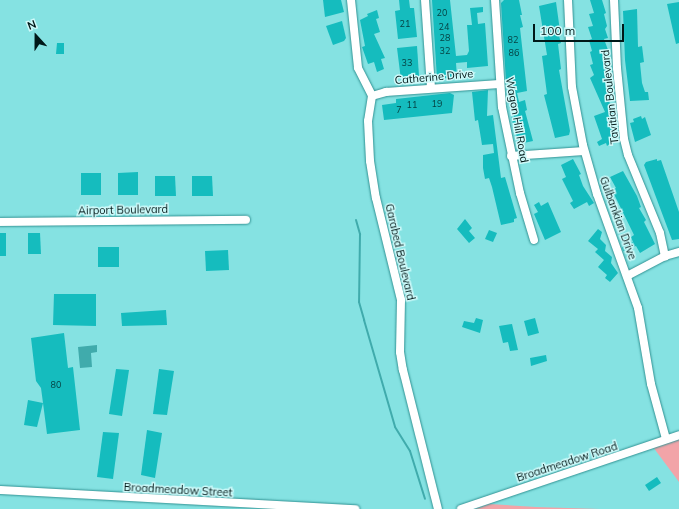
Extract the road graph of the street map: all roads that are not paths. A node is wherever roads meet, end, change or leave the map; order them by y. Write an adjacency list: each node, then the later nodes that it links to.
1 (351, 0): 8 (street)
2 (425, 0): 7 (street)
3 (495, 0): 6 (street, Wagon Hill Road)
4 (568, 0): 9 (street, Gulbankian Drive)
5 (614, 0): 15 (street, Tavitian Boulevard)
6 (498, 84): 7 (street, Catherine Drive); 10 (street, Wagon Hill Road)
7 (431, 88): 8 (street, Catherine Drive)
8 (372, 96): 21 (street, Garabed Boulevard)
9 (584, 151): 10 (street); 16 (street, Gulbankian Drive)
10 (511, 156): 13 (street, Wagon Hill Road)
11 (246, 220): 12 (street, Airport Boulevard)
12 (0, 222)
13 (534, 240)
14 (679, 252): 15 (street)
15 (665, 256): 16 (street)
16 (627, 276): 18 (street, Gulbankian Drive)
17 (679, 436): 18 (street, Broadmeadow Road)
18 (666, 440): 22 (street, Broadmeadow Road)
19 (0, 490): 20 (street, Broadmeadow Street)
20 (355, 509)
21 (438, 509)
22 (461, 509)

